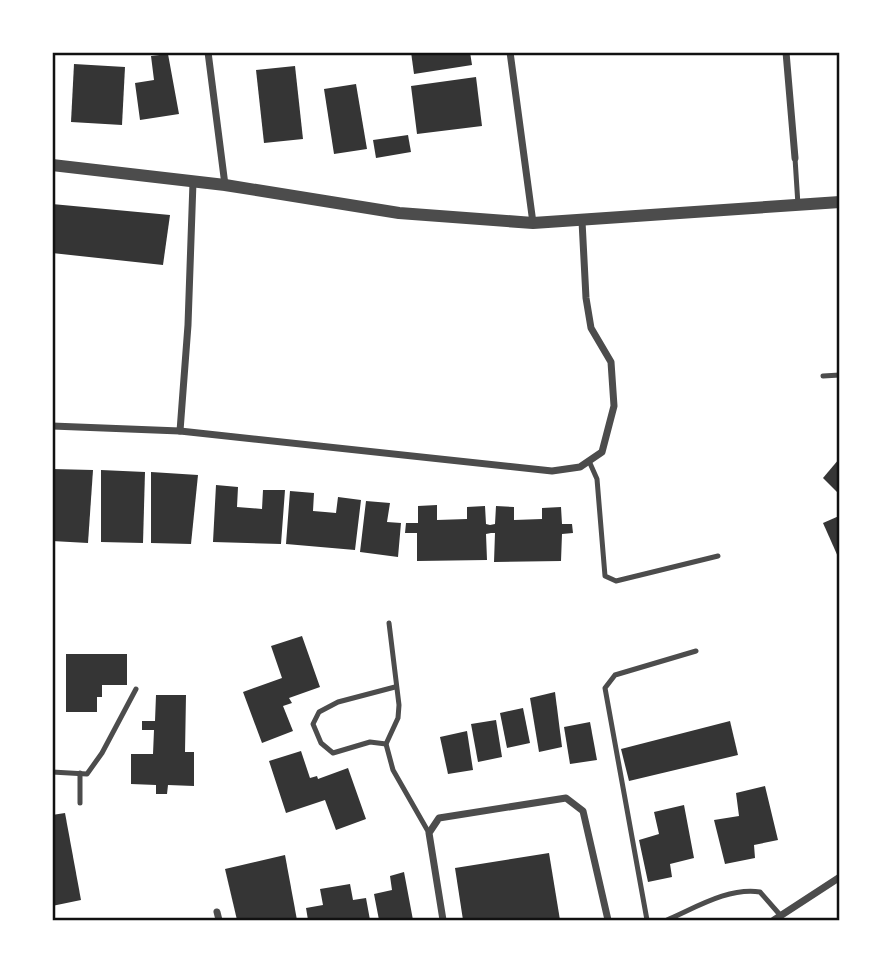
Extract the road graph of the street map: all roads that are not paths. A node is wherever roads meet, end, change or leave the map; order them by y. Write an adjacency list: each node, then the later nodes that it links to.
1 (208, 52): 7 (street)
2 (510, 52): 11 (street)
3 (786, 52): 4 (street)
4 (795, 158): 9 (lane)
5 (52, 165): 6 (street)
6 (193, 182): 7 (street); 15 (street)
7 (225, 185): 11 (street)
8 (839, 202): 9 (street)
9 (798, 205): 10 (street)
10 (582, 221): 11 (street); 16 (street)
11 (533, 223)
12 (839, 375): 13 (lane)
13 (823, 376)
14 (52, 426): 15 (street)
15 (180, 431): 16 (street)
16 (589, 461): 17 (lane)
17 (718, 556)
18 (389, 624): 20 (lane)
19 (696, 651): 31 (lane)
20 (395, 687): 22 (lane); 22 (lane)
21 (136, 690): 24 (lane)
22 (386, 744): 26 (lane)
23 (52, 772): 24 (lane)
24 (80, 773): 25 (lane)
25 (80, 803)
26 (429, 833): 29 (street); 30 (street)
27 (839, 877): 28 (street)
28 (777, 918): 32 (lane)
29 (443, 920)
30 (608, 920)
31 (648, 920)
32 (667, 920)

